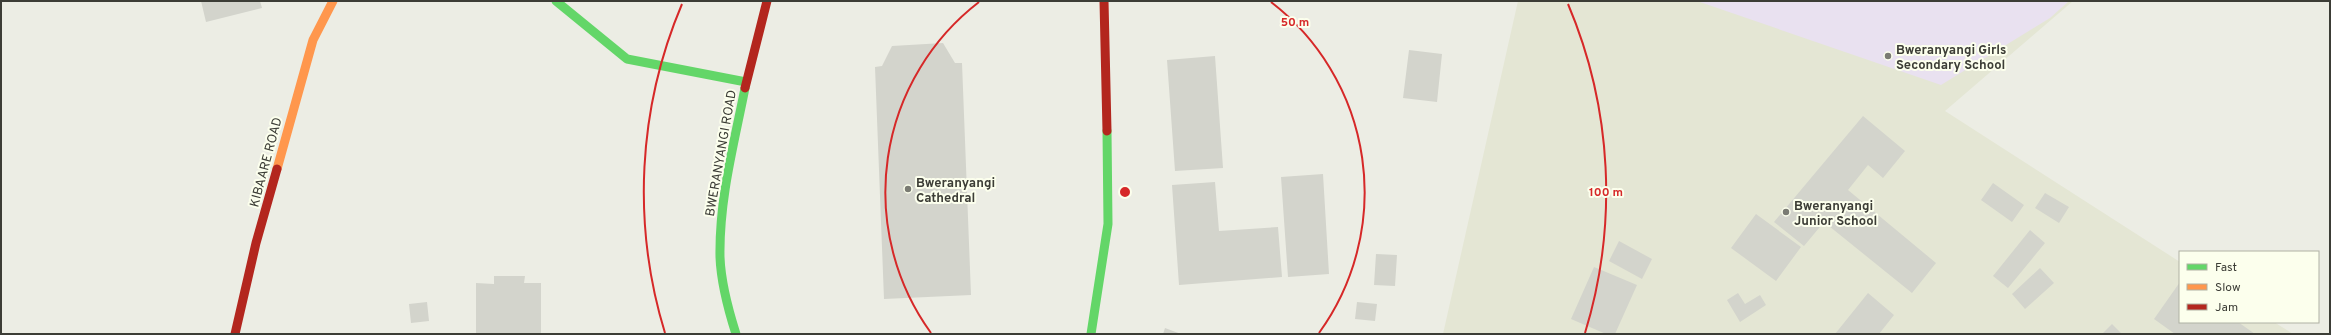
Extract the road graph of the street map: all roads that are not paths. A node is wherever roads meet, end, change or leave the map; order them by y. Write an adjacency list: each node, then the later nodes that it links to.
1 (333, 1): 6 (street, KIBAARE ROAD)
2 (556, 1): 5 (street)
3 (767, 1): 5 (street, BWERANYANGI ROAD)
4 (1104, 1): 8 (street)
5 (746, 82): 7 (street, BWERANYANGI ROAD)
6 (235, 334)
7 (736, 334)
8 (1092, 334)

